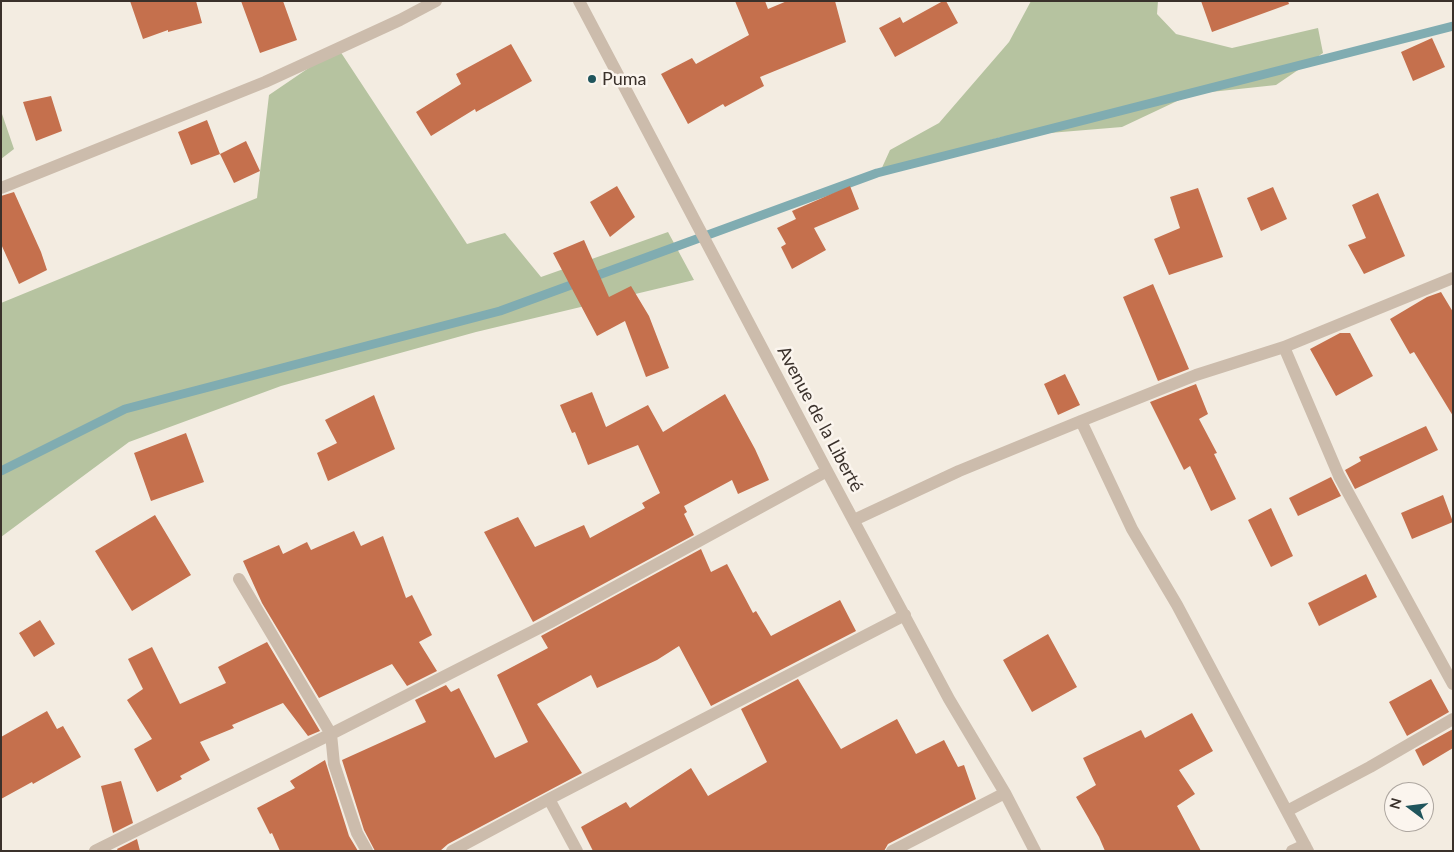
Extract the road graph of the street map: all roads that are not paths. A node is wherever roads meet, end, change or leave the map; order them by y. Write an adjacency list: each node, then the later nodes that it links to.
1 (436, 1): 3 (street)
2 (579, 1): 7 (street, Avenue de la Liberté)
3 (1, 188)
4 (1452, 281): 5 (street)
5 (1284, 347): 6 (street); 11 (street)
6 (1081, 421): 8 (street); 16 (street)
7 (827, 471): 8 (street, Avenue de la Liberté); 13 (street)
8 (854, 520): 10 (street, Avenue de la Liberté)
9 (239, 579): 13 (street)
10 (905, 615): 14 (street, Avenue de la Liberté); 15 (street)
11 (1453, 684)
12 (1453, 719): 16 (street)
13 (331, 734): 18 (street); 19 (street)
14 (1004, 793): 22 (street); 23 (street, Avenue de la Liberté)
15 (549, 799): 20 (street); 21 (street)
16 (1287, 811): 17 (street)
17 (1306, 848): 24 (street)
18 (95, 851)
19 (367, 851)
20 (452, 851)
21 (577, 851)
22 (892, 851)
23 (1035, 851)
24 (1292, 851)

